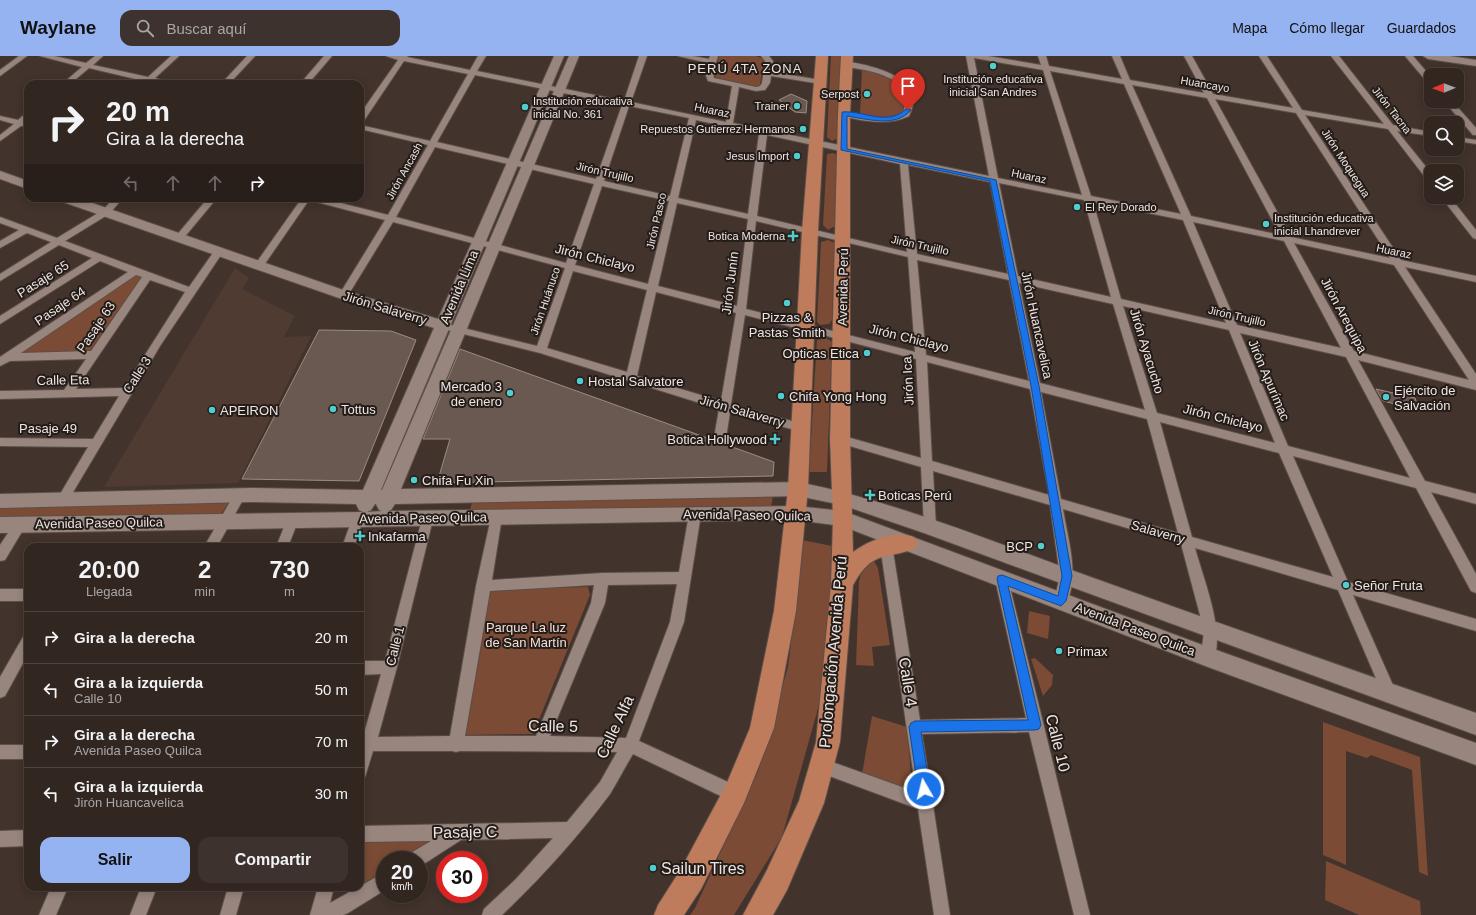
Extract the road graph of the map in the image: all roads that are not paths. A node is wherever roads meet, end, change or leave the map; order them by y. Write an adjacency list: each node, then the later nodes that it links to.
1 (23, 56): 35 (street)
2 (44, 56): 30 (street)
3 (99, 56): 30 (street)
4 (175, 56): 38 (street)
5 (251, 56): 39 (street)
6 (328, 56): 40 (street)
7 (390, 56): 25 (street, Huaraz)
8 (482, 56): 32 (street, Jirón Ancash)
9 (559, 56): 44 (main road, Avenida Lima)
10 (574, 56): 44 (main road, Avenida Lima)
11 (643, 56): 46 (street, Jirón Huánuco)
12 (682, 56): 27 (street)
13 (765, 56): 33 (street)
14 (822, 56): 41 (main road)
15 (970, 56): 71 (street, Jirón Huancavelica)
16 (976, 56): 31 (street, Huancayo)
17 (1042, 56): 31 (street, Jirón Ayacucho)
18 (1116, 56): 42 (street, Jirón Apurímac)
19 (1188, 56): 45 (street, Jirón Arequipa)
20 (1263, 56): 48 (street, Jirón Moquegua)
21 (1334, 56): 55 (street, Jirón Tacna)
22 (1409, 56): 34 (street)
23 (1428, 56): 29 (main road)
24 (1466, 56): 26 (main road)
25 (403, 57): 32 (street, Huaraz); 49 (street)
26 (1476, 57)
27 (713, 59): 43 (street)
28 (846, 60): 50 (main road, Avenida Perú); 50 (street)
29 (1476, 63)
30 (88, 65): 36 (street); 37 (street)
31 (1046, 68): 42 (street, Huancayo); 75 (street, Jirón Ayacucho)
32 (473, 72): 44 (street, Huaraz); 63 (street, Jirón Ancash)
33 (767, 73): 41 (street); 43 (street)
34 (1424, 73)
35 (0, 74)
36 (71, 80)
37 (140, 80)
38 (149, 80)
39 (229, 80)
40 (307, 80)
41 (821, 82): 64 (main road)
42 (1127, 82): 45 (street, Huancayo); 83 (street, Jirón Apurímac)
43 (736, 85): 54 (street)
44 (553, 88): 46 (street, Huaraz); 67 (main road, Avenida Lima); 68 (main road, Avenida Lima)
45 (1208, 96): 48 (street, Huancayo); 92 (street, Jirón Arequipa)
46 (627, 103): 51 (street, Huaraz); 72 (street, Jirón Huánuco)
47 (1454, 108): 59 (street)
48 (1298, 111): 55 (street, Huancayo); 100 (street, Jirón Moquegua)
49 (364, 114)
50 (844, 114): 65 (main road, Avenida Perú)
51 (693, 117): 54 (street, Huaraz); 74 (street, Jirón Pasco)
52 (0, 118): 53 (street)
53 (24, 124): 60 (street)
54 (729, 124): 57 (street, Huaraz)
55 (1390, 127): 58 (street, Huancayo); 69 (street, Jirón Tacna)
56 (364, 128): 63 (street, Jirón Trujillo)
57 (763, 132): 64 (street, Huaraz); 85 (street, Jirón Junín)
58 (1424, 133)
59 (1476, 133)
60 (0, 139)
61 (1464, 140): 62 (street)
62 (1476, 142)
63 (431, 143): 67 (street, Jirón Trujillo); 84 (street, Jirón Ancash)
64 (817, 144): 65 (street, Huaraz); 88 (main road)
65 (844, 150): 66 (street, Huaraz); 91 (main road, Avenida Perú)
66 (904, 162): 71 (street, Huaraz); 98 (street, Jirón Ica)
67 (512, 163): 68 (street, Jirón Trujillo); 93 (main road, Avenida Lima)
68 (527, 166): 72 (street, Jirón Trujillo); 96 (main road, Avenida Lima)
69 (1424, 170)
70 (0, 175): 73 (main road)
71 (993, 180): 75 (street, Huaraz); 105 (street, Jirón Huancavelica)
72 (599, 183): 74 (street, Jirón Trujillo); 102 (street, Jirón Huánuco)
73 (24, 184)
74 (673, 200): 85 (street, Jirón Trujillo); 108 (street, Jirón Pasco)
75 (1088, 200): 83 (street, Huaraz); 111 (street, Jirón Ayacucho)
76 (77, 202): 82 (main road, Jirón Salaverry)
77 (115, 202): 82 (street)
78 (210, 202): 90 (street)
79 (303, 202): 101 (street)
80 (326, 202): 84 (street, Jirón Chiclayo)
81 (1451, 204): 89 (street)
82 (106, 212): 90 (main road, Jirón Salaverry); 94 (street)
83 (1187, 218): 92 (street, Huaraz); 115 (street, Jirón Apurímac)
84 (390, 219): 93 (street, Jirón Chiclayo); 110 (street, Jirón Ancash)
85 (752, 219): 88 (street, Jirón Trujillo); 112 (street, Jirón Junín)
86 (0, 220): 87 (street)
87 (26, 230): 94 (street); 95 (street)
88 (810, 231): 91 (street, Jirón Trujillo); 116 (main road)
89 (1476, 236)
90 (179, 238): 97 (main road, Jirón Salaverry)
91 (843, 240): 98 (street, Jirón Trujillo); 117 (main road, Avenida Perú)
92 (1288, 240): 100 (street, Huaraz); 119 (street, Jirón Arequipa)
93 (478, 242): 96 (street, Jirón Chiclayo); 114 (main road, Avenida Lima)
94 (57, 243): 99 (street); 106 (street)
95 (0, 245)
96 (494, 245): 102 (street, Jirón Chiclayo); 114 (main road, Avenida Lima)
97 (218, 252): 101 (main road, Jirón Salaverry); 109 (street, Calle 3)
98 (912, 256): 105 (street, Jirón Trujillo); 121 (street, Jirón Ica)
99 (100, 258): 103 (street); 113 (street, Pasaje 65)
100 (1398, 263): 107 (street, Huaraz); 124 (street, Jirón Moquegua)
101 (259, 266): 110 (main road, Jirón Salaverry)
102 (570, 267): 108 (street, Jirón Chiclayo); 118 (street, Jirón Huánuco)
103 (135, 271): 104 (street); 122 (street, Pasaje 64)
104 (148, 276): 109 (street); 120 (street, Pasaje 63)
105 (1013, 277): 111 (street, Jirón Trujillo); 125 (street, Jirón Huancavelica)
106 (0, 278)
107 (1476, 279)
108 (654, 287): 112 (street, Jirón Chiclayo); 123 (street, Jirón Pasco)
109 (191, 291): 126 (street, Calle 3)
110 (344, 296): 114 (main road, Jirón Salaverry)
111 (1117, 302): 115 (street, Jirón Trujillo); 130 (street, Jirón Ayacucho)
112 (741, 311): 116 (street, Jirón Chiclayo); 129 (street, Jirón Junín)
113 (0, 321)
114 (451, 327): 118 (street, Jirón Salaverry); 141 (main road, Avenida Lima); 142 (main road, Avenida Lima)
115 (1232, 327): 119 (street, Jirón Trujillo); 136 (street, Jirón Apurímac)
116 (806, 328): 117 (street, Jirón Chiclayo); 131 (main road)
117 (842, 336): 121 (street, Jirón Chiclayo); 133 (main road, Avenida Perú)
118 (541, 350): 123 (street, Jirón Salaverry)
119 (1350, 354): 124 (street, Jirón Trujillo); 138 (street, Jirón Arequipa)
120 (94, 355): 122 (street); 127 (street, Pasaje 63)
121 (921, 355): 125 (street, Jirón Chiclayo); 137 (street, Jirón Ica)
122 (4, 359)
123 (631, 378): 129 (street, Jirón Salaverry)
124 (1476, 384)
125 (1035, 386): 130 (street, Jirón Chiclayo); 147 (street, Jirón Huancavelica)
126 (126, 392): 127 (street, Calle Eta); 135 (street, Calle 3)
127 (67, 394): 128 (street, Calle Eta)
128 (0, 395)
129 (724, 406): 131 (street, Jirón Salaverry); 132 (street, Jirón Junín)
130 (1152, 415): 136 (street, Jirón Chiclayo); 160 (street, Jirón Ayacucho)
131 (802, 428): 139 (main road)
132 (720, 438)
133 (840, 440): 137 (street, Salaverry); 143 (main road, Avenida Perú)
134 (0, 442): 135 (street, Pasaje 49)
135 (97, 443): 145 (street, Calle 3)
136 (1282, 448): 138 (street, Jirón Chiclayo); 173 (street, Jirón Apurímac)
137 (926, 465): 147 (street, Salaverry); 159 (street, Jirón Ica)
138 (1421, 485): 144 (street, Jirón Chiclayo); 174 (street, Jirón Arequipa)
139 (798, 489): 141 (main road, Avenida Paseo Quilca); 143 (main road, Avenida Paseo Quilca); 148 (main road)
140 (239, 496): 142 (main road, Avenida Paseo Quilca); 145 (main road, Avenida Paseo Quilca); 154 (street)
141 (388, 496): 142 (main road, Avenida Paseo Quilca); 152 (main road, Avenida Lima)
142 (369, 497): 156 (main road, Avenida Lima)
143 (842, 498): 153 (main road, Avenida Perú); 159 (main road, Avenida Paseo Quilca)
144 (1476, 499)
145 (62, 500): 146 (main road, Avenida Paseo Quilca)
146 (0, 501)
147 (1056, 503): 160 (street, Salaverry); 167 (street, Jirón Huancavelica)
148 (796, 513): 149 (main road, Avenida Paseo Quilca); 153 (main road, Avenida Paseo Quilca); 197 (main road)
149 (695, 514): 150 (main road, Avenida Paseo Quilca); 168 (street, Calle Alfa)
150 (496, 517): 151 (main road, Avenida Paseo Quilca); 172 (street)
151 (427, 518): 152 (main road, Avenida Paseo Quilca); 182 (street, Calle 1)
152 (379, 519): 156 (main road, Avenida Paseo Quilca)
153 (843, 519): 164 (main road, Avenida Paseo Quilca); 171 (main road, Prolongación Avenida Perú)
154 (224, 521): 155 (main road, Avenida Paseo Quilca); 158 (main road, Avenida Paseo Quilca); 161 (street)
155 (292, 521): 156 (main road, Avenida Paseo Quilca); 162 (street)
156 (357, 523): 163 (street)
157 (0, 525): 158 (main road, Avenida Paseo Quilca)
158 (20, 525): 166 (street)
159 (930, 527): 167 (main road, Avenida Paseo Quilca)
160 (1186, 540): 173 (street, Salaverry); 179 (street, Jirón Ayacucho)
161 (212, 543)
162 (284, 543)
163 (350, 543)
164 (907, 543): 165 (main road); 170 (main road, Avenida Paseo Quilca)
165 (886, 545): 171 (main road); 188 (street, Calle 4)
166 (0, 556)
167 (1067, 576): 177 (street, Jirón Huancavelica); 179 (main road, Avenida Paseo Quilca)
168 (686, 578): 169 (street); 192 (street, Calle Alfa)
169 (602, 579): 172 (street); 190 (street)
170 (1002, 579): 177 (main road, Avenida Paseo Quilca); 187 (street, Calle 10)
171 (842, 584): 196 (main road, Prolongación Avenida Perú)
172 (483, 586): 191 (street)
173 (1343, 587): 178 (street, Salaverry); 185 (street, Jirón Apurímac)
174 (1476, 587)
175 (0, 595): 176 (street)
176 (24, 595)
177 (1061, 601): 181 (main road, Avenida Paseo Quilca)
178 (1476, 625)
179 (1210, 630): 181 (street, Jirón Ayacucho); 185 (main road, Avenida Paseo Quilca)
180 (24, 648): 184 (street)
181 (1208, 657): 195 (main road, Avenida Paseo Quilca)
182 (390, 667): 183 (street); 189 (street, Calle 1)
183 (364, 668)
184 (0, 691)
185 (1389, 692): 186 (main road, Avenida Paseo Quilca)
186 (1476, 724)
187 (1035, 725): 188 (street); 219 (street, Calle 10)
188 (915, 727): 198 (street, Calle 4)
189 (364, 744): 191 (street, Calle 5)
190 (540, 744): 191 (street, Calle 5); 192 (street, Calle 5)
191 (456, 745)
192 (630, 745): 197 (street, Calle 5); 199 (street, Calle Alfa)
193 (0, 752): 194 (street)
194 (24, 752)
195 (1476, 754)
196 (821, 766): 198 (street); 217 (main road, Prolongación Avenida Perú)
197 (735, 794): 216 (main road)
198 (926, 804): 218 (street, Calle 4)
199 (570, 830): 200 (street, Pasaje C); 215 (street, Calle Alfa)
200 (458, 832): 201 (street, Pasaje C); 204 (street)
201 (364, 834)
202 (24, 838): 203 (street)
203 (0, 839)
204 (428, 852)
205 (376, 886): 214 (street)
206 (58, 891): 210 (street)
207 (147, 891): 211 (street)
208 (235, 891): 212 (street)
209 (325, 891): 213 (street)
210 (47, 915)
211 (138, 915)
212 (228, 915)
213 (318, 915)
214 (321, 915)
215 (490, 915)
216 (668, 915)
217 (757, 915)
218 (942, 915)
219 (1082, 915)

